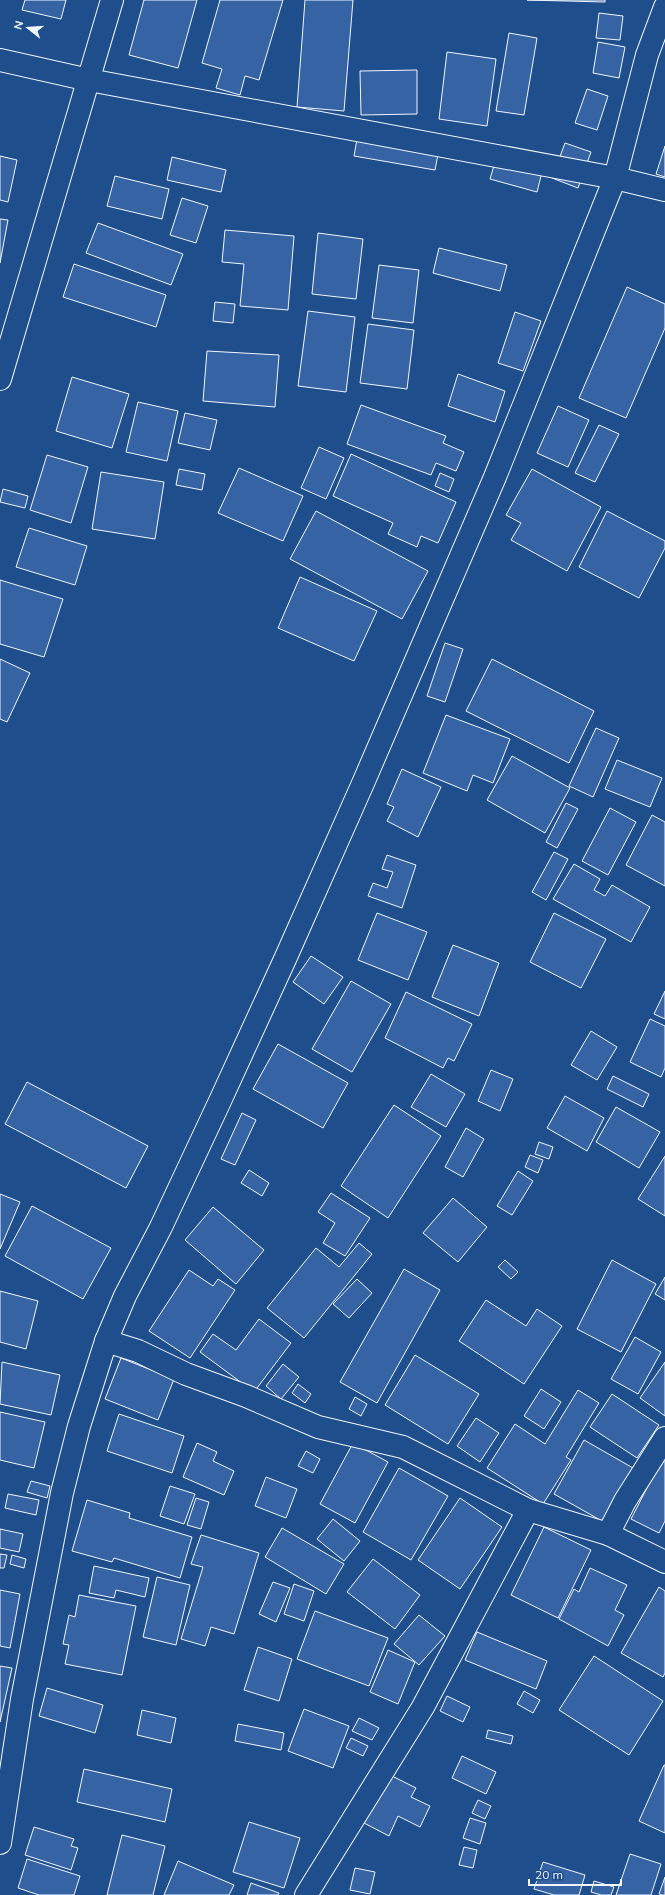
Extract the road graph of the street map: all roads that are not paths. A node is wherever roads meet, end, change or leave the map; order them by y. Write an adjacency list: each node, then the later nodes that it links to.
1 (112, 0): 4 (street)
2 (665, 7): 5 (street)
3 (0, 60): 4 (street)
4 (89, 80): 5 (street); 7 (street)
5 (615, 178): 6 (street); 8 (street)
6 (665, 190)
7 (0, 379)
8 (106, 1340): 10 (street); 13 (street)
9 (665, 1438): 11 (street)
10 (528, 1510): 11 (street); 14 (street)
11 (608, 1534): 12 (street)
12 (665, 1562)
13 (0, 1843)
14 (306, 1895)

